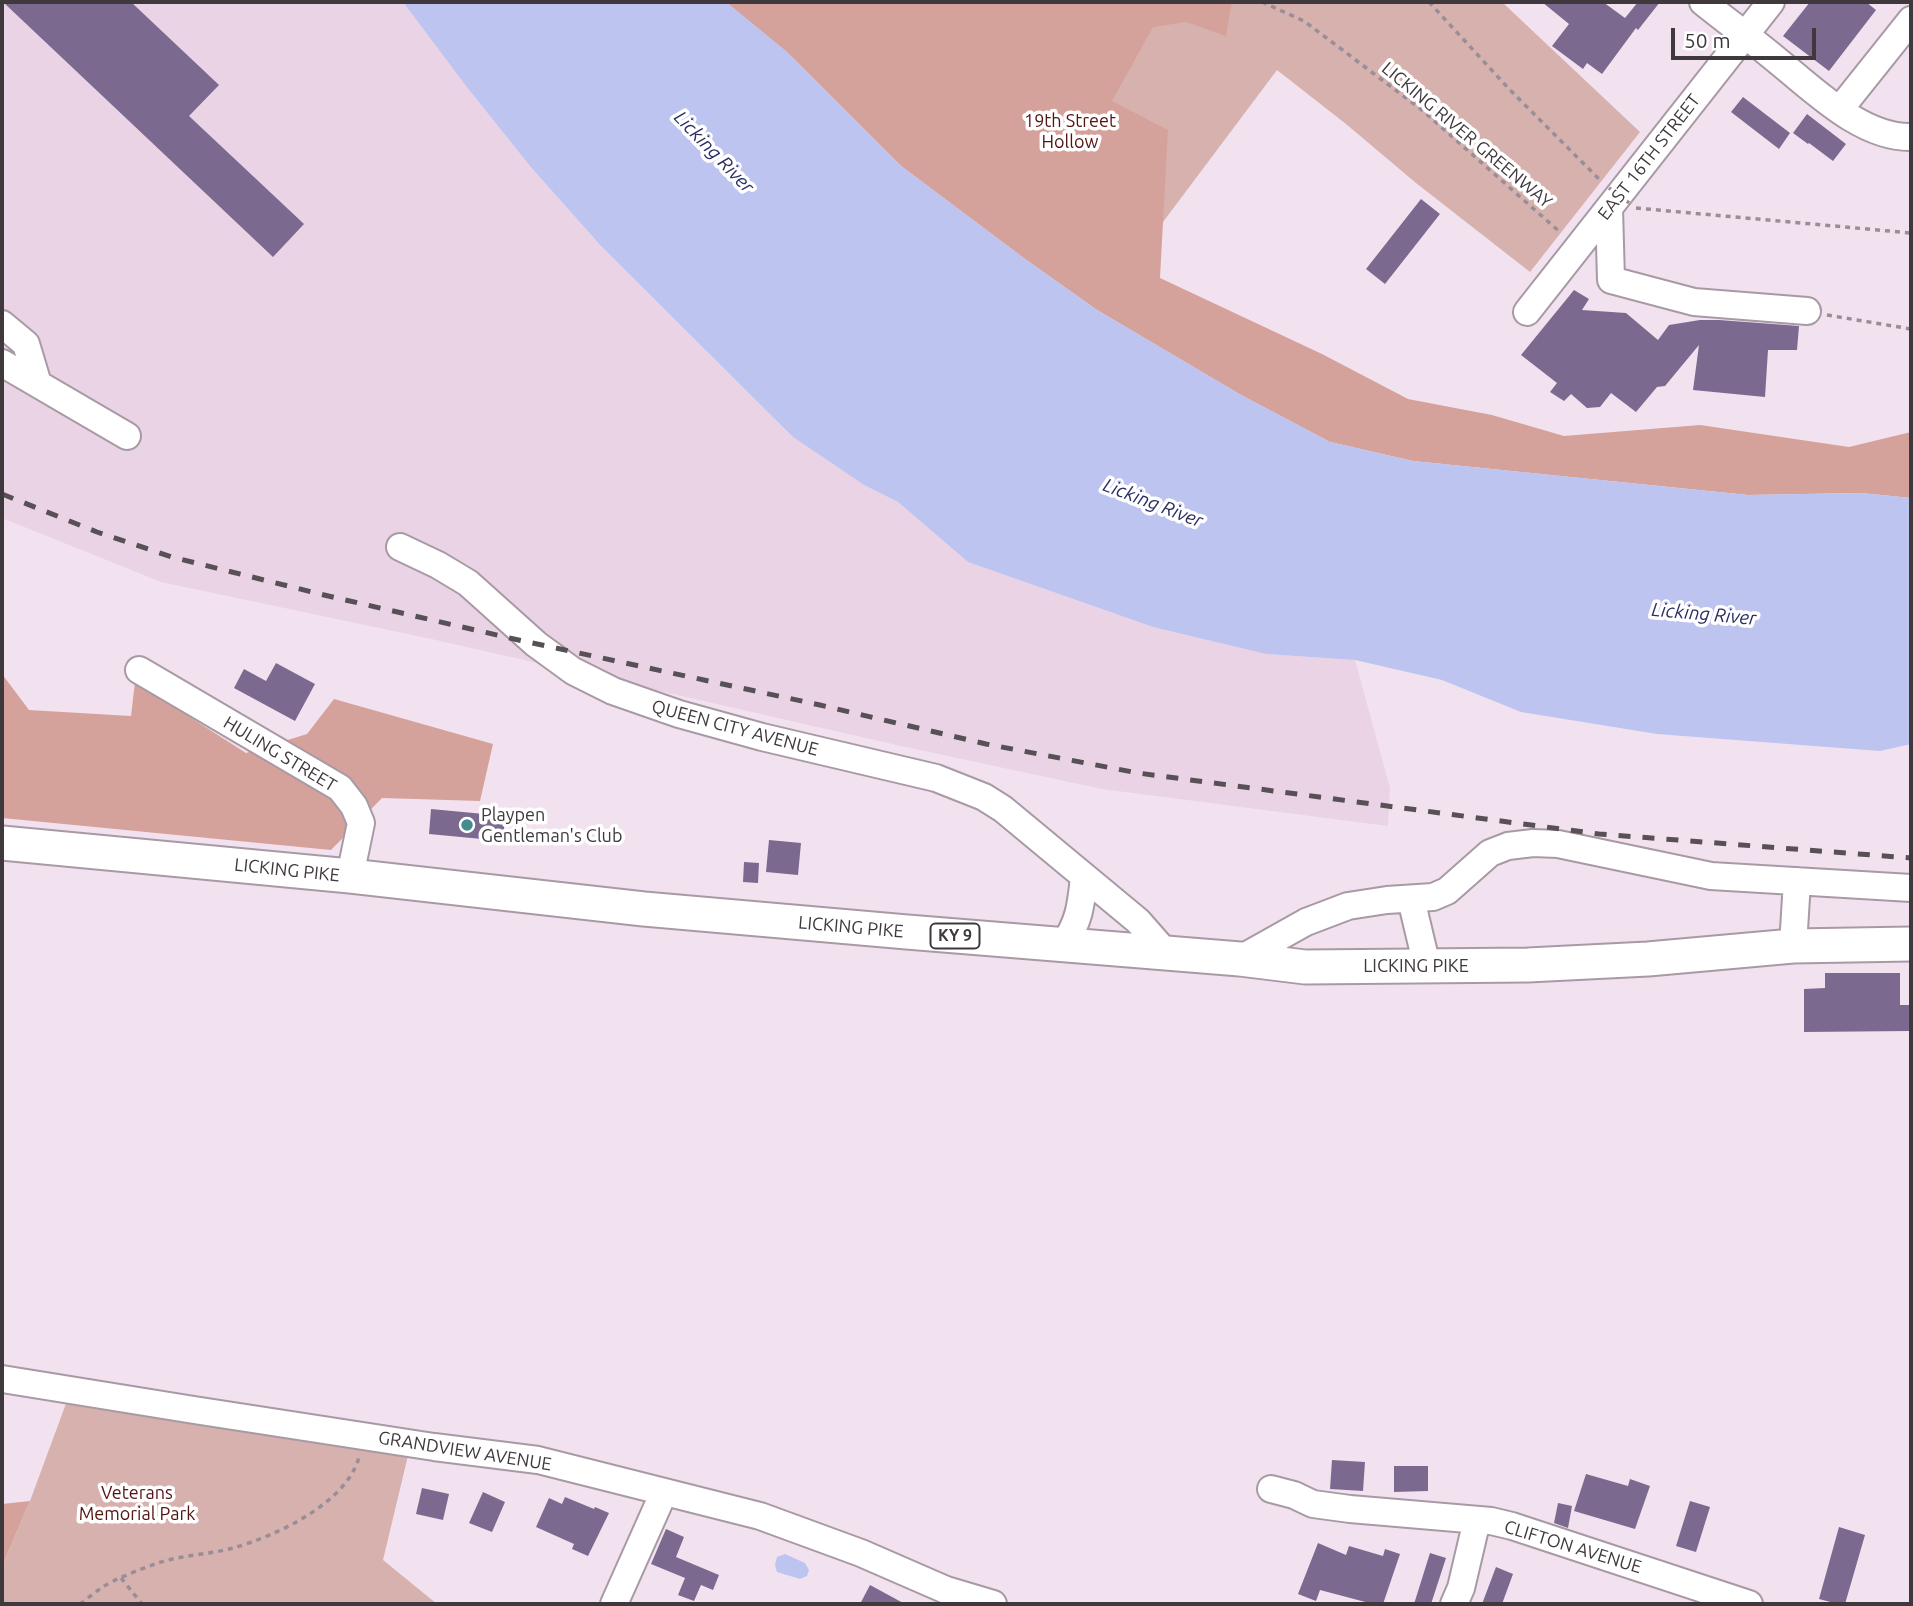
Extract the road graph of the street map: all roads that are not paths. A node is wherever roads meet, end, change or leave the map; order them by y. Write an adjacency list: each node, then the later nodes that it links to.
1 (1703, 2): 4 (street)
2 (1772, 2): 4 (street, EAST 16TH STREET)
3 (1911, 20): 5 (street)
4 (1745, 35): 5 (street); 7 (street, EAST 16TH STREET)
5 (1840, 109): 6 (street)
6 (1911, 137)
7 (1617, 200): 8 (street); 9 (street, EAST 16TH STREET)
8 (1807, 311)
9 (1527, 312)
10 (2, 324): 12 (street)
11 (2, 363): 12 (street)
12 (38, 384): 13 (street)
13 (127, 436)
14 (400, 547): 18 (street, QUEEN CITY AVENUE)
15 (139, 670): 17 (street, HULING STREET)
16 (2, 843): 17 (main road, LICKING PIKE / KY 9)
17 (350, 876): 22 (main road, LICKING PIKE / KY 9)
18 (1084, 877): 22 (street); 25 (street, QUEEN CITY AVENUE)
19 (1797, 881): 20 (street); 21 (street); 24 (street)
20 (1911, 888)
21 (1411, 899): 26 (street); 27 (street)
22 (1064, 944): 25 (main road, LICKING PIKE / KY 9)
23 (1911, 944): 24 (main road, LICKING PIKE / KY 9)
24 (1793, 946): 27 (main road, LICKING PIKE / KY 9)
25 (1166, 953): 26 (main road, LICKING PIKE / KY 9)
26 (1240, 959): 27 (main road, LICKING PIKE / KY 9)
27 (1427, 966)
28 (2, 1379): 30 (street, GRANDVIEW AVENUE)
29 (1271, 1489): 31 (street, CLIFTON AVENUE)
30 (664, 1492): 32 (street, GRANDVIEW AVENUE); 33 (street)
31 (1477, 1520): 35 (street); 36 (street, CLIFTON AVENUE)
32 (942, 1597): 34 (street, GRANDVIEW AVENUE)
33 (614, 1604)
34 (993, 1604)
35 (1454, 1604)
36 (1749, 1604)

